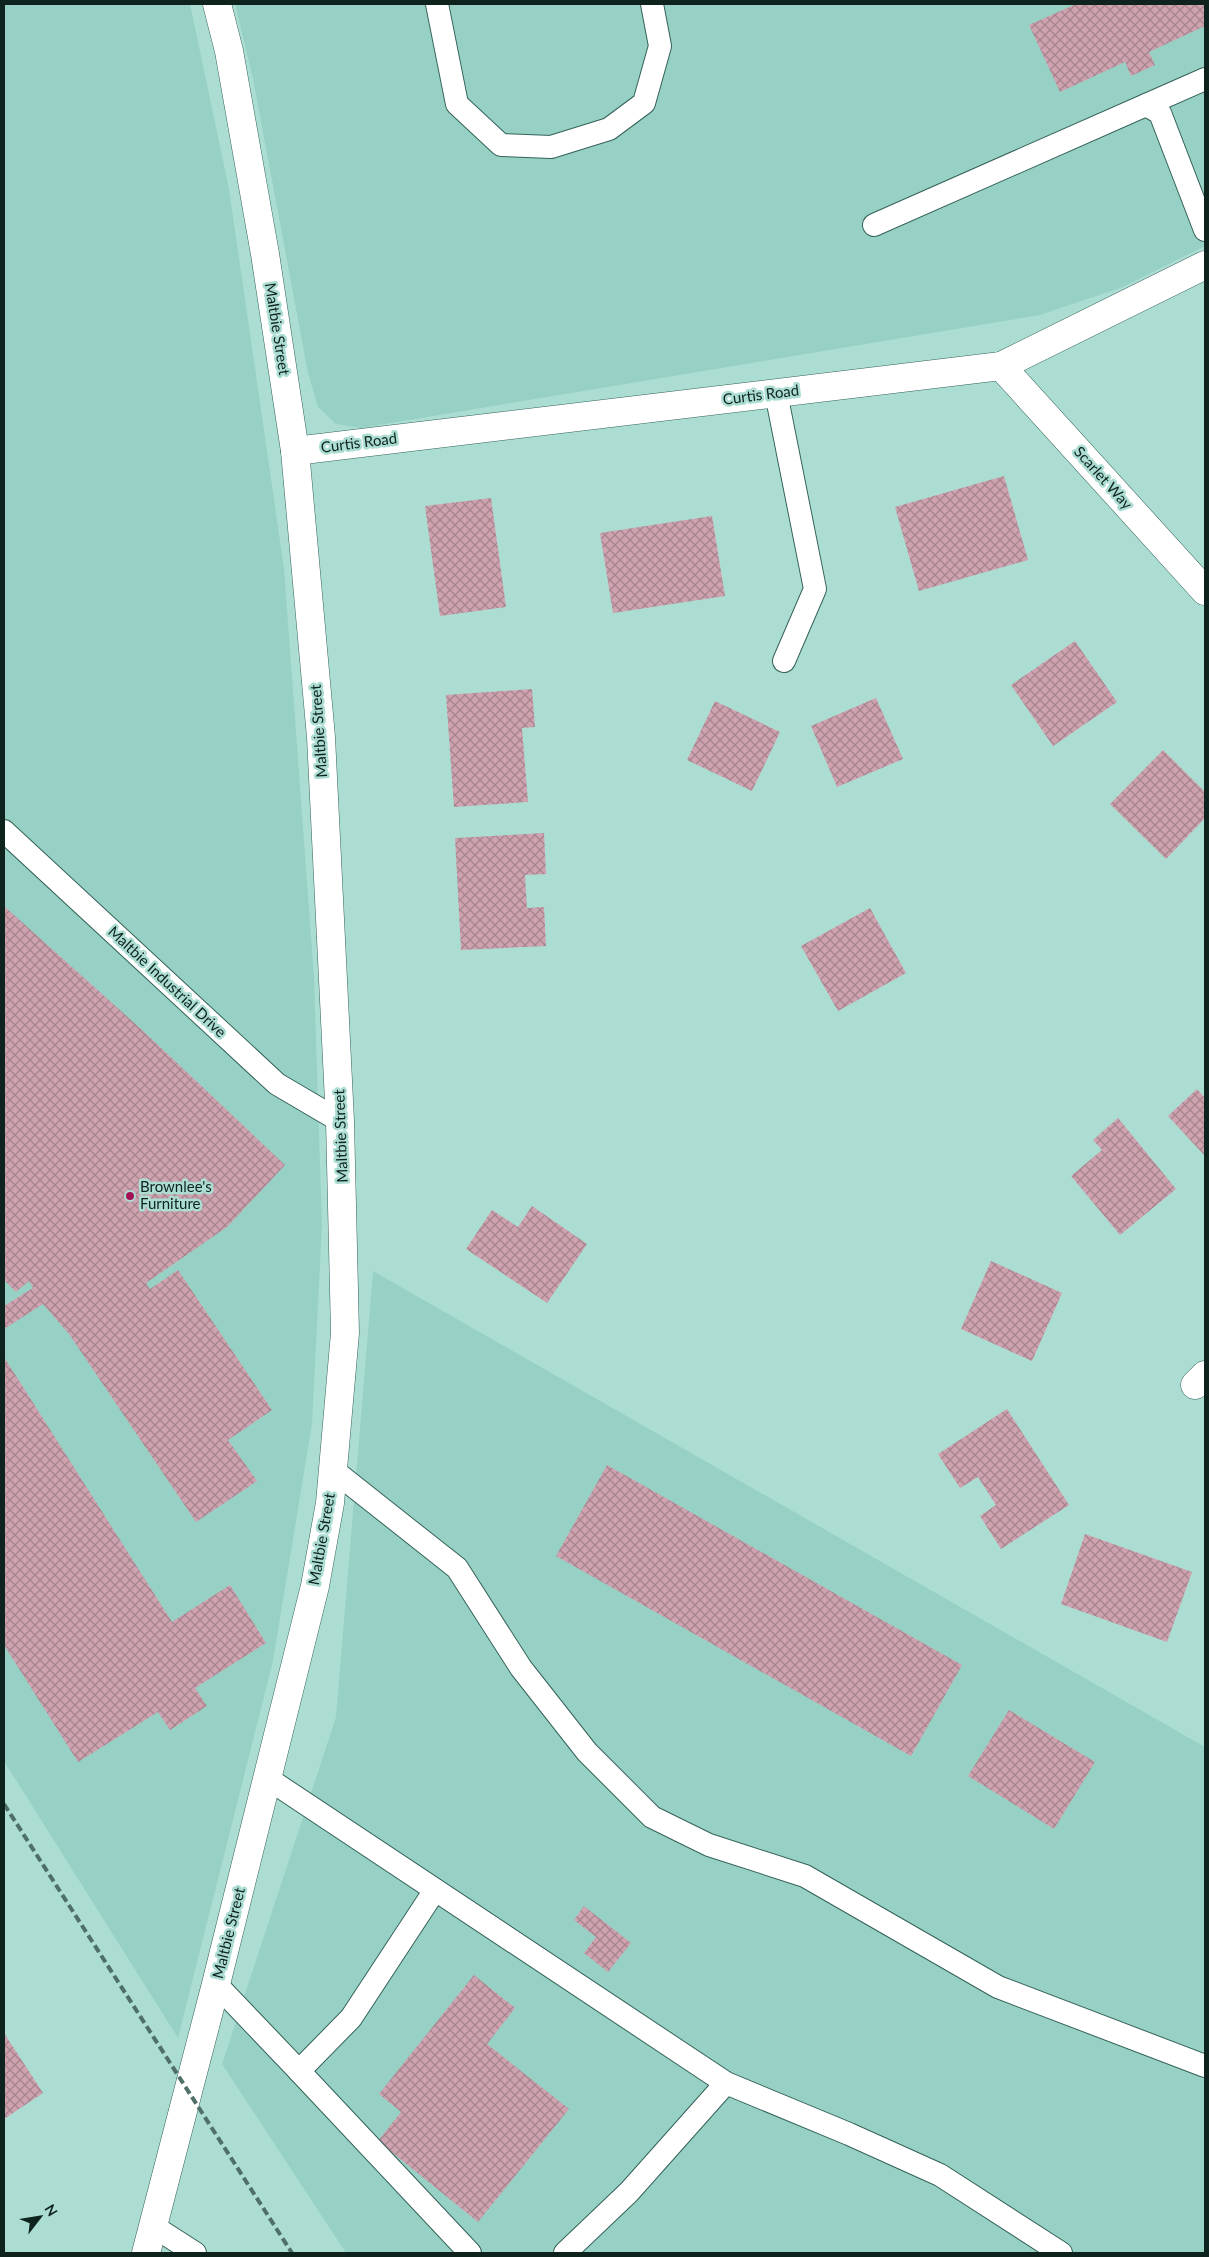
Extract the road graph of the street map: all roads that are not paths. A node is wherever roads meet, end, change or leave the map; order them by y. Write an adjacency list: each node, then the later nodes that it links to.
1 (218, 4): 11 (street, Maltbie Street)
2 (437, 4): 3 (lane)
3 (652, 4)
4 (1205, 79): 5 (lane)
5 (1146, 105): 6 (lane); 7 (lane)
6 (874, 225)
7 (1205, 230)
8 (1205, 265): 9 (street, Curtis Road)
9 (1001, 366): 10 (street, Curtis Road); 12 (street, Scarlet Way)
10 (776, 393): 11 (street, Curtis Road); 13 (lane)
11 (295, 451): 15 (street, Maltbie Street)
12 (1205, 590)
13 (784, 661)
14 (4, 831): 15 (lane, Maltbie Industrial Drive)
15 (340, 1121): 16 (street, Maltbie Street)
16 (333, 1470): 17 (street, Maltbie Street); 20 (lane)
17 (268, 1778): 18 (lane); 19 (street, Maltbie Street)
18 (435, 1890): 21 (lane); 22 (lane)
19 (216, 1984): 21 (lane); 23 (street, Maltbie Street)
20 (1205, 2066)
21 (299, 2071): 26 (lane)
22 (726, 2083): 27 (lane); 28 (lane)
23 (153, 2226): 24 (street, Maltbie Street); 25 (lane)
24 (146, 2253)
25 (195, 2253)
26 (470, 2253)
27 (566, 2253)
28 (1062, 2253)

